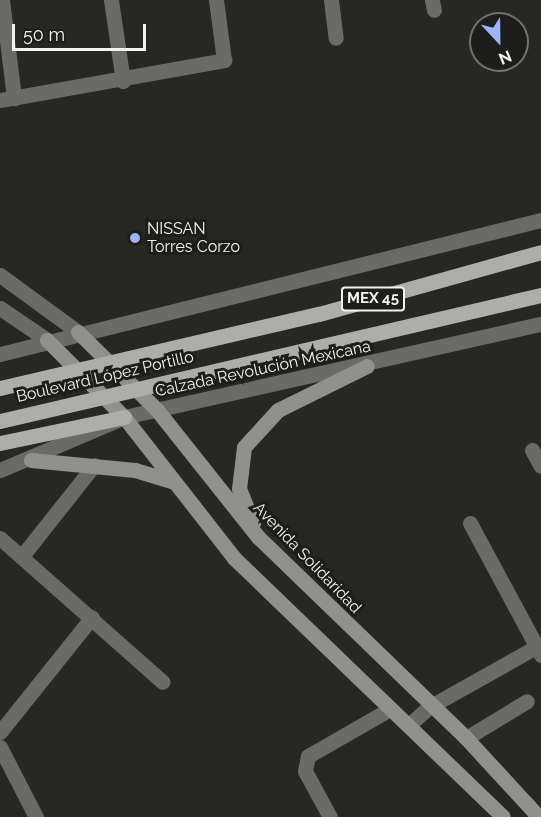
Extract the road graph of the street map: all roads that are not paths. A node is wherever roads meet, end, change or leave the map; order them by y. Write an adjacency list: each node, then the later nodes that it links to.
1 (2, 0): 7 (street)
2 (111, 0): 6 (street)
3 (216, 0): 6 (street)
4 (331, 0): 5 (street)
5 (336, 38)
6 (123, 81): 7 (street)
7 (7, 99)
8 (541, 220): 14 (street)
9 (541, 252): 18 (main road, Boulevard López Portillo / MEX 45)
10 (0, 274): 14 (street, Avenida Solidaridad)
11 (541, 295): 21 (main road, Boulevard López Portillo / MEX 45)
12 (0, 308): 15 (street)
13 (541, 324): 17 (street, Calzada Revolución Mexicana)
14 (78, 332): 15 (street); 19 (main road, Avenida Solidaridad)
15 (47, 340): 16 (street); 20 (main road)
16 (0, 354)
17 (367, 366): 19 (street, Calzada Revolución Mexicana); 30 (main road)
18 (0, 388)
19 (157, 410): 20 (street, Calzada Revolución Mexicana); 30 (main road, Avenida Solidaridad)
20 (124, 417): 22 (main road); 24 (street, Calzada Revolución Mexicana); 28 (main road)
21 (0, 421)
22 (0, 443)
23 (532, 450): 26 (street)
24 (31, 460): 25 (main road); 27 (street, Calzada Revolución Mexicana)
25 (94, 465): 28 (main road); 32 (street)
26 (541, 466)
27 (0, 470)
28 (171, 481): 38 (main road)
29 (470, 523): 34 (street)
30 (258, 537): 37 (main road, Avenida Solidaridad)
31 (0, 538): 32 (street)
32 (22, 556): 33 (street)
33 (92, 617): 35 (street); 39 (street)
34 (539, 651): 37 (street)
35 (163, 682)
36 (527, 701): 41 (street)
37 (429, 706): 40 (street); 41 (main road, Avenida Solidaridad)
38 (390, 709): 40 (main road); 44 (street)
39 (1, 725)
40 (409, 725): 45 (main road)
41 (466, 738): 46 (main road, Avenida Solidaridad)
42 (0, 747): 43 (street)
43 (36, 817)
44 (330, 817)
45 (503, 817)
46 (539, 817)

